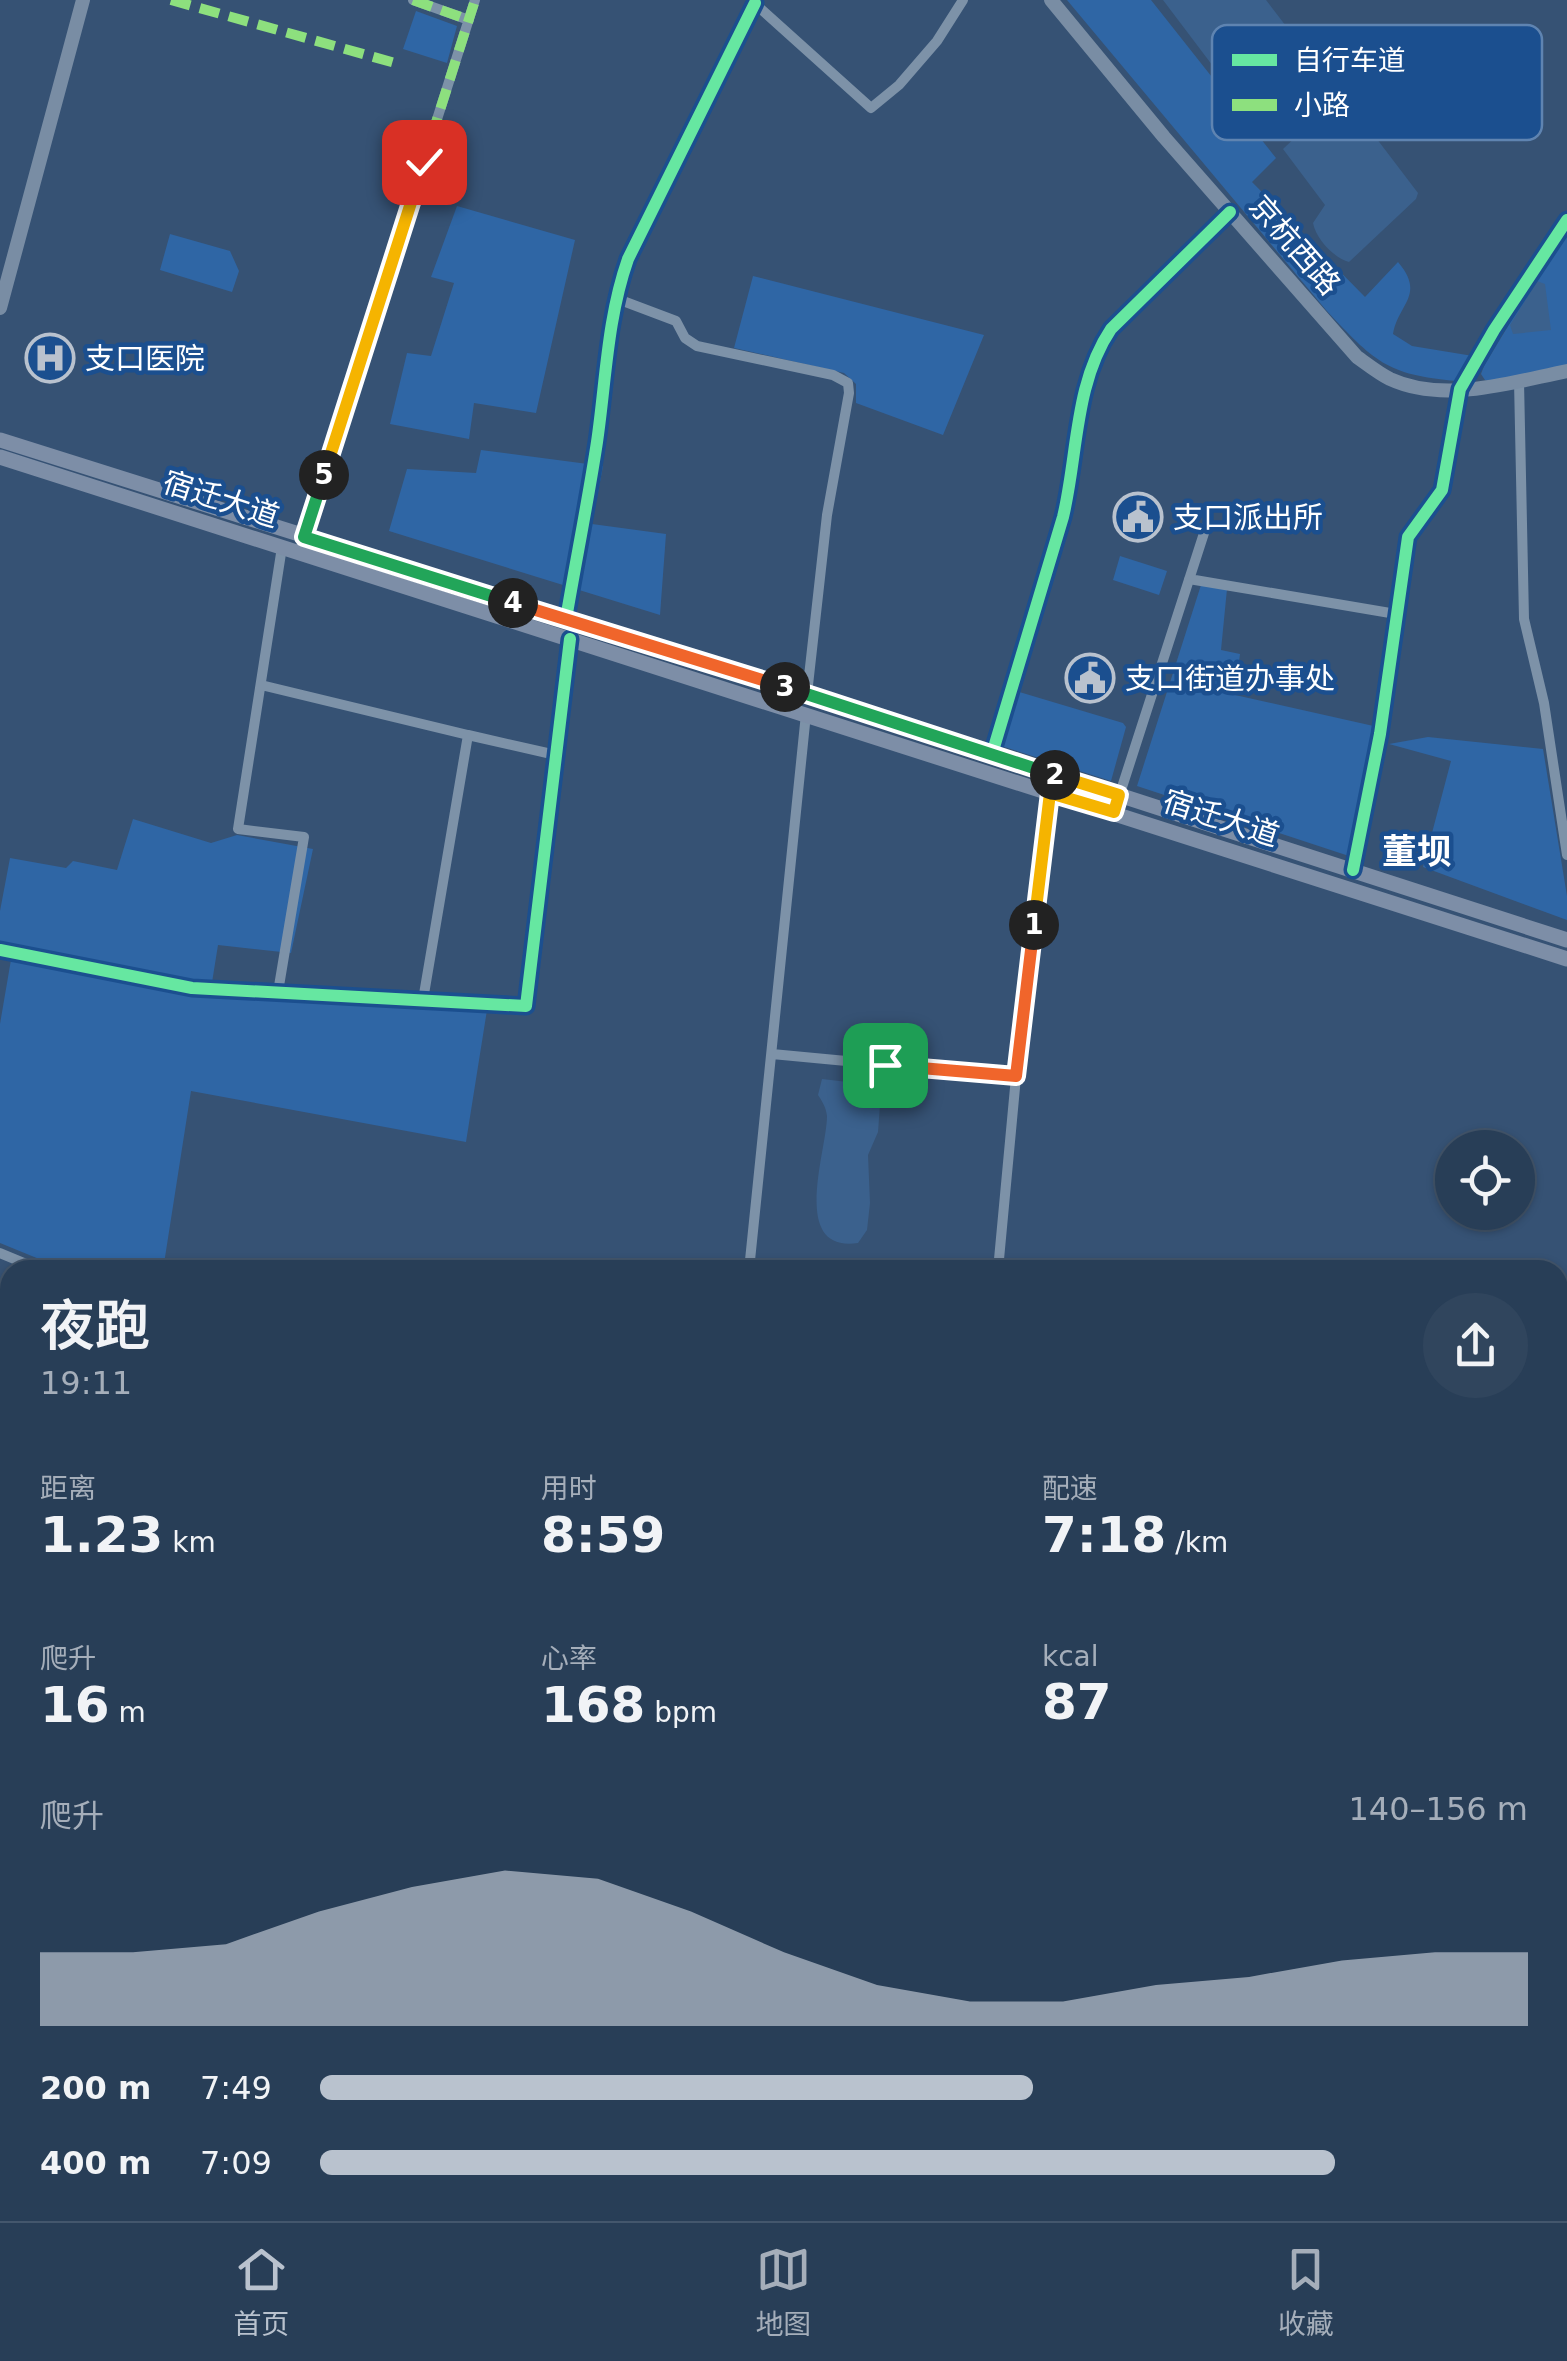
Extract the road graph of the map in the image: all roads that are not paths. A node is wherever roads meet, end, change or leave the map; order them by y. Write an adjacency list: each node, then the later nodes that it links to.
1 (83, 0): 11 (main road)
2 (413, 0): 7 (street)
3 (475, 0): 7 (street)
4 (964, 0): 6 (street)
5 (1051, 0): 8 (main road, 京杭西路)
6 (753, 1): 10 (street)
7 (469, 20): 18 (street)
8 (1230, 212): 14 (main road, 京杭西路); 29 (street)
9 (1567, 220): 14 (street)
10 (615, 298): 22 (street); 25 (street)
11 (0, 308)
12 (1567, 371): 13 (main road, 京杭西路)
13 (1518, 381): 14 (main road, 京杭西路); 33 (street)
14 (1460, 389): 21 (street)
15 (0, 440): 18 (main road, 宿迁大道)
16 (0, 457): 19 (main road, 宿迁大道)
17 (1206, 527): 20 (street)
18 (304, 537): 22 (main road, 宿迁大道)
19 (282, 547): 23 (main road, 宿迁大道); 24 (street)
20 (1189, 578): 21 (street); 31 (street)
21 (1396, 614): 34 (street)
22 (566, 619): 25 (main road, 宿迁大道)
23 (570, 639): 26 (main road, 宿迁大道); 28 (street)
24 (261, 685): 27 (street); 38 (street)
25 (807, 694): 29 (main road, 宿迁大道)
26 (806, 714): 30 (main road, 宿迁大道); 40 (street)
27 (468, 735): 28 (street); 39 (street)
28 (556, 754): 39 (street)
29 (992, 754): 31 (main road, 宿迁大道)
30 (1050, 793): 32 (main road, 宿迁大道); 41 (street)
31 (1119, 795): 32 (street); 34 (main road, 宿迁大道)
32 (1114, 812): 37 (main road, 宿迁大道)
33 (1567, 856)
34 (1353, 870): 35 (main road, 宿迁大道)
35 (1567, 940)
36 (0, 950): 38 (street)
37 (1567, 959)
38 (278, 992): 39 (street)
39 (423, 1000)
40 (772, 1054): 41 (street); 42 (street)
41 (1016, 1076): 43 (street)
42 (749, 1260)
43 (999, 1260)

